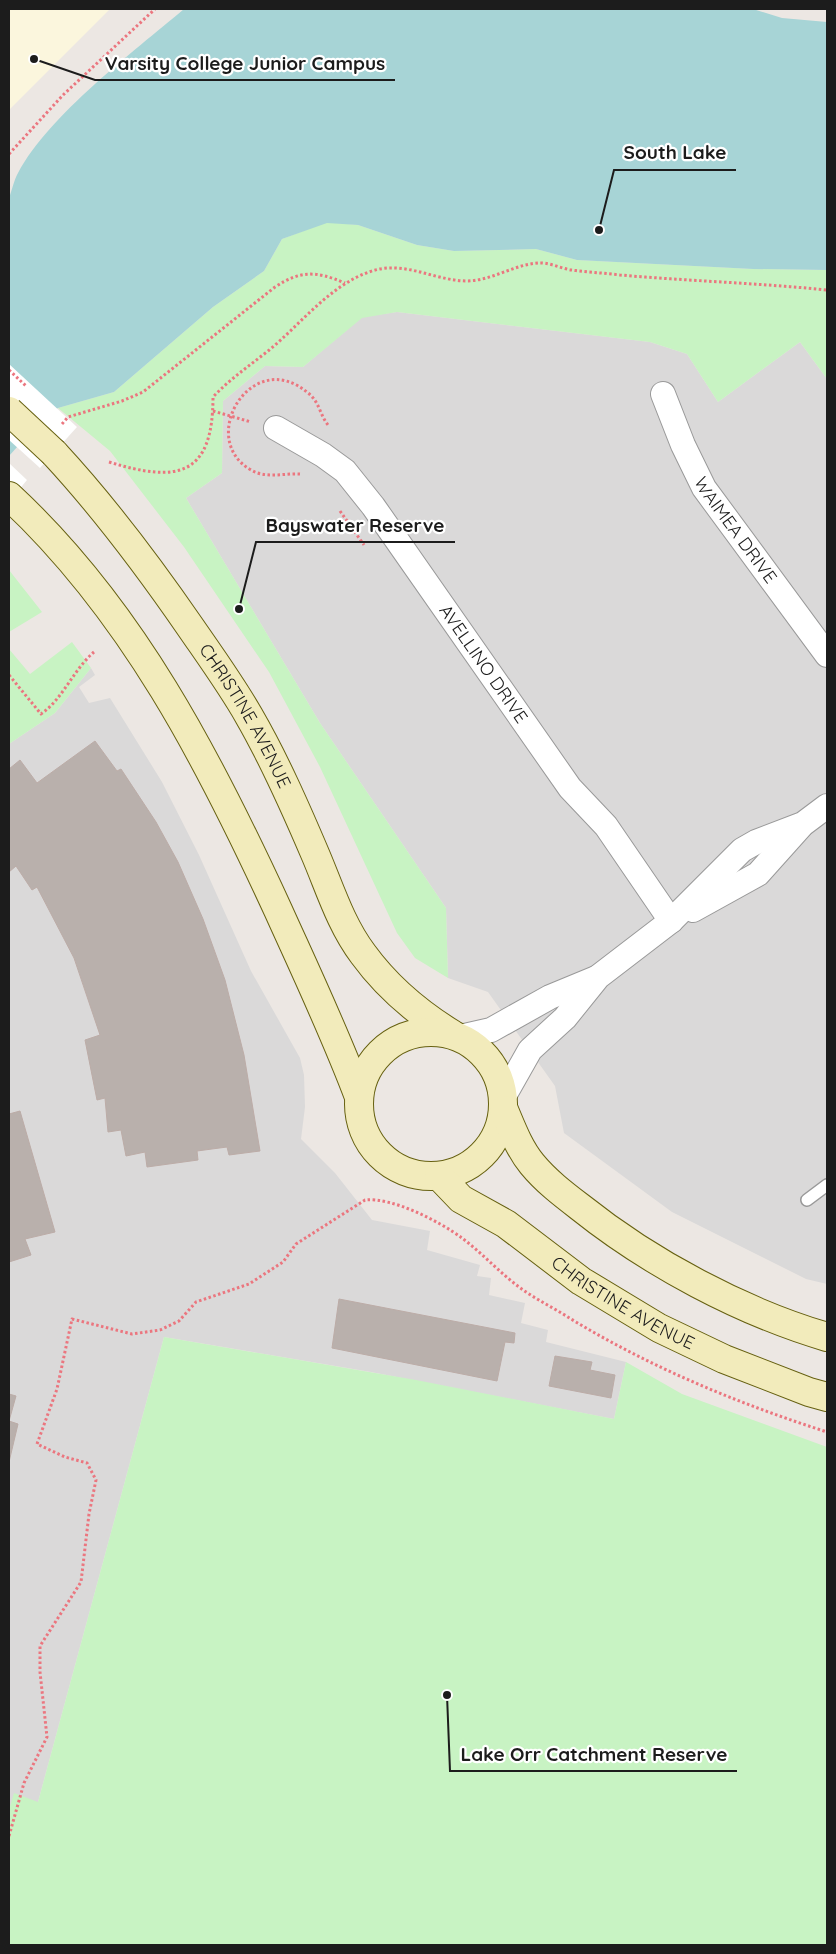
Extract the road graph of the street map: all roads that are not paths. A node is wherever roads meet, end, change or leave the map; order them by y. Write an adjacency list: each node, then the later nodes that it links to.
1 (663, 394): 5 (street, WAIMEA DRIVE)
2 (9, 411): 9 (main road, CHRISTINE AVENUE, bridge)
3 (276, 428): 7 (street, AVELLINO DRIVE)
4 (10, 497): 10 (main road, CHRISTINE AVENUE)
5 (827, 655)
6 (827, 806): 7 (street)
7 (672, 921): 8 (street)
8 (598, 977): 9 (street); 11 (street)
9 (456, 1036): 10 (main road, CHRISTINE AVENUE); 11 (main road, CHRISTINE AVENUE)
10 (359, 1097): 12 (main road, CHRISTINE AVENUE)
11 (504, 1103): 12 (main road, CHRISTINE AVENUE); 15 (main road, CHRISTINE AVENUE)
12 (439, 1176): 16 (main road, CHRISTINE AVENUE)
13 (827, 1185): 14 (lane)
14 (807, 1200)
15 (827, 1337)
16 (827, 1397)

